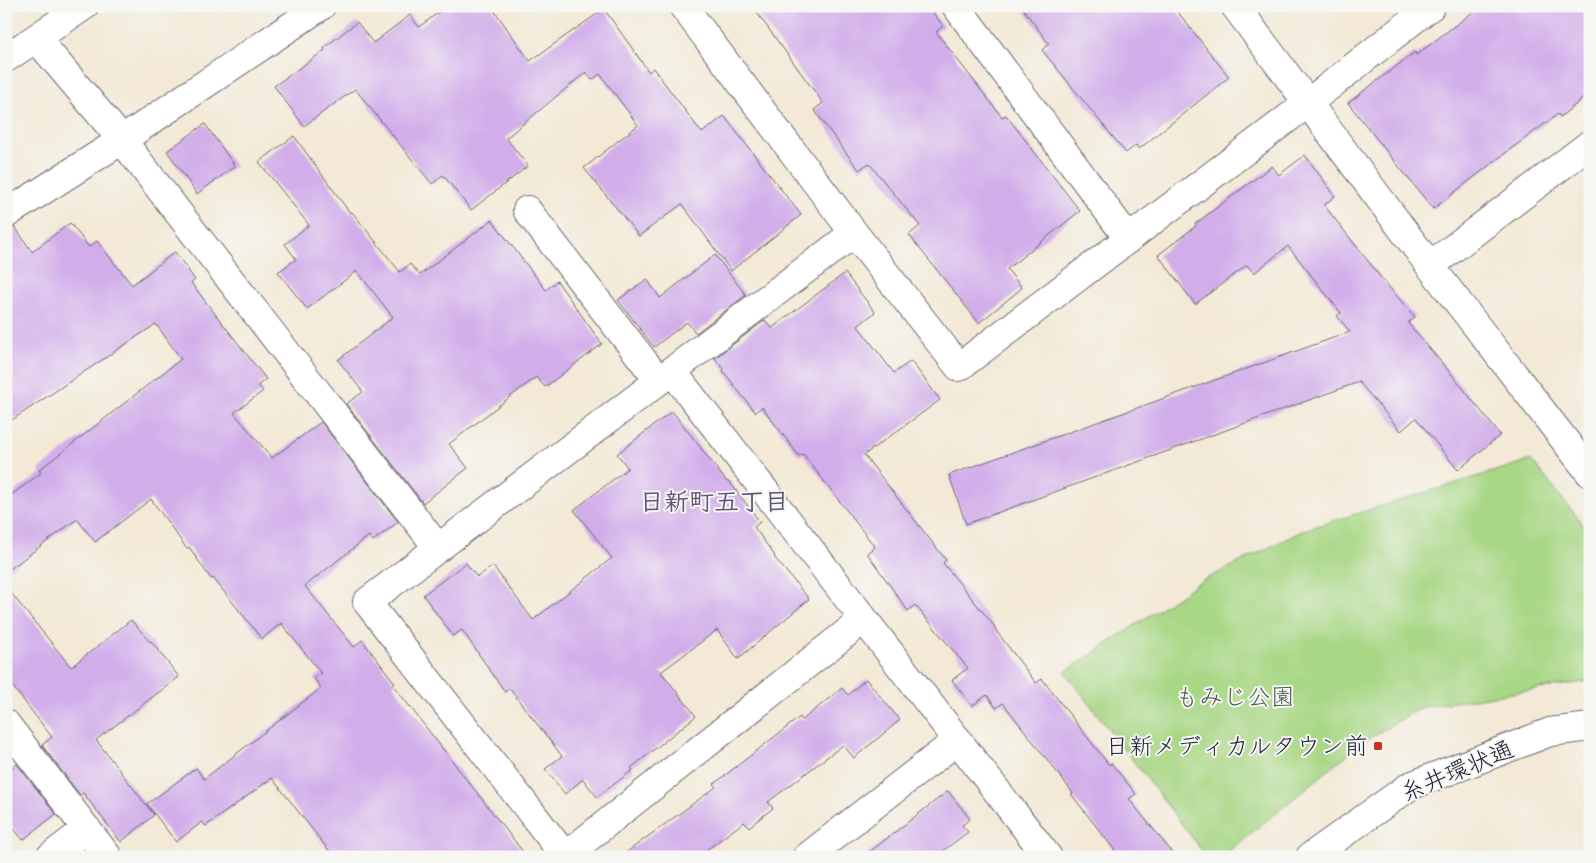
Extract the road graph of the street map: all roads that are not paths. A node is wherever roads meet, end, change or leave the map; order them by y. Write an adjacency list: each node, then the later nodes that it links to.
1 (84, 6): 7 (street)
2 (321, 6): 10 (street)
3 (684, 6): 14 (street)
4 (956, 6): 15 (street)
5 (1235, 6): 9 (street)
6 (1431, 6): 9 (street)
7 (37, 38): 8 (street); 10 (street)
8 (6, 58)
9 (1308, 103): 15 (street); 16 (street)
10 (122, 140): 13 (street); 19 (street)
11 (1590, 144): 16 (street)
12 (527, 210): 17 (street)
13 (6, 214)
14 (854, 233): 15 (street); 17 (street)
15 (1128, 238)
16 (1430, 266): 18 (street)
17 (665, 376): 19 (street); 20 (street)
18 (1590, 473)
19 (438, 548): 20 (street)
20 (864, 619): 23 (street)
21 (6, 724): 24 (street)
22 (1590, 727): 29 (street, 糸井環状通)
23 (958, 740): 27 (street); 28 (street)
24 (87, 829): 25 (street); 26 (street)
25 (50, 857)
26 (108, 857)
27 (807, 857)
28 (1048, 857)
29 (1310, 857)

